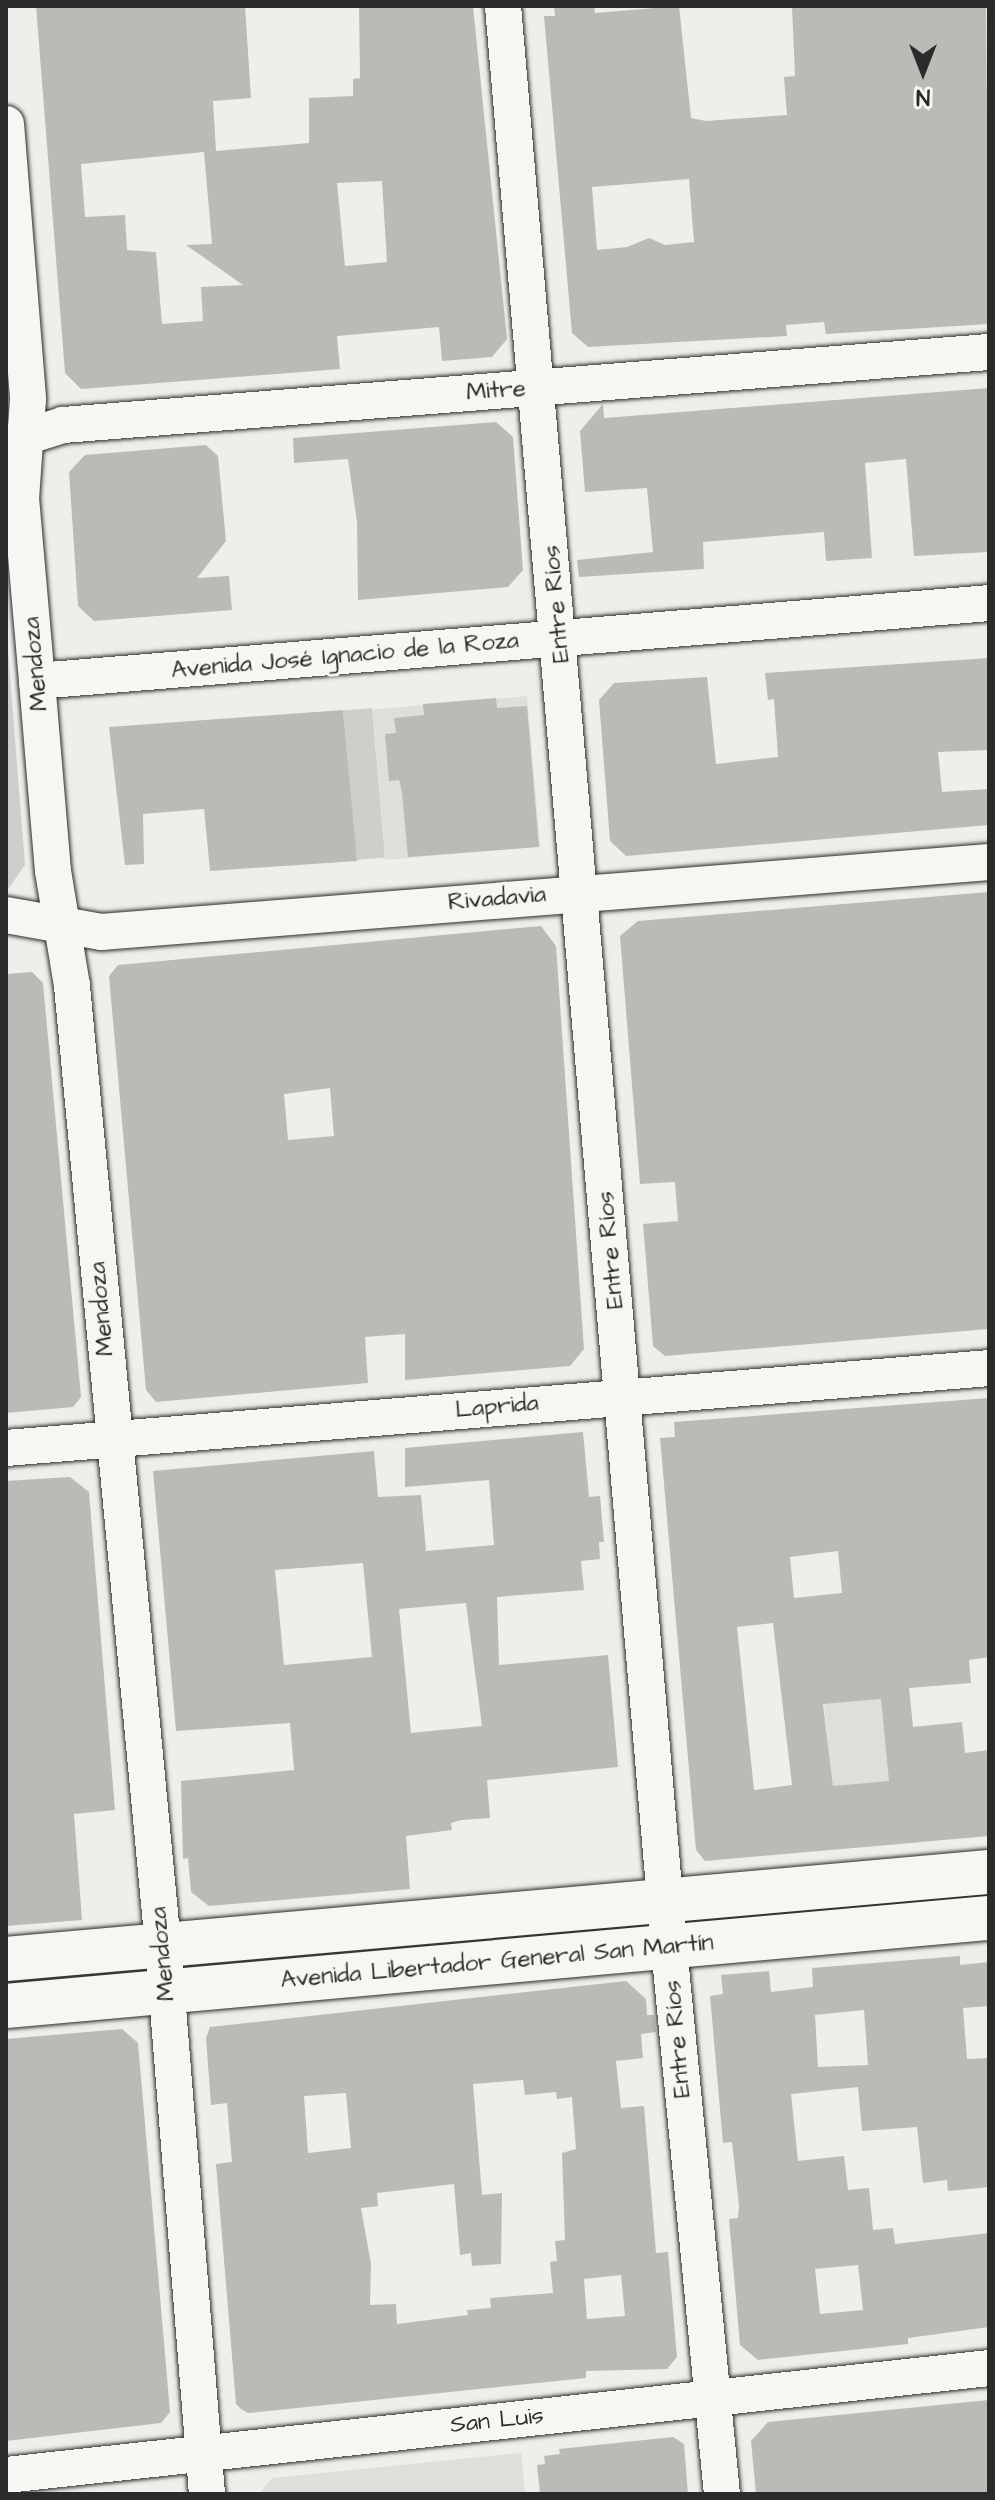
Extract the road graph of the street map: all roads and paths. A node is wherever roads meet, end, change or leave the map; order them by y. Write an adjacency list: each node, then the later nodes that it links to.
1 (503, 6): 4 (street, Entre Ríos)
2 (6, 124): 5 (street, Mendoza)
3 (989, 352): 4 (street, Mitre)
4 (538, 388): 5 (street, Mitre); 7 (street, Entre Ríos)
5 (16, 440): 8 (street, Mendoza)
6 (989, 603): 7 (street, Avenida José Ignacio de la Roza)
7 (560, 638): 8 (street, Avenida José Ignacio de la Roza); 10 (street, Entre Ríos)
8 (37, 681): 12 (street, Mendoza)
9 (989, 862): 10 (street, Rivadavia)
10 (582, 892): 12 (street, Rivadavia); 14 (street, Entre Ríos)
11 (6, 915): 12 (street, Rivadavia)
12 (62, 925): 15 (street, Mendoza)
13 (989, 1368): 14 (street, Laprida)
14 (624, 1397): 15 (street, Laprida); 18 (street, Entre Ríos)
15 (115, 1438): 16 (street, Laprida); 20 (street, Mendoza)
16 (6, 1448)
17 (989, 1872): 18 (main road, Avenida Libertador General San Martín)
18 (665, 1900): 20 (main road, Avenida Libertador General San Martín); 21 (street, Entre Ríos)
19 (989, 1918): 21 (main road, Avenida Libertador General San Martín)
20 (163, 1945): 22 (main road, Avenida Libertador General San Martín); 23 (street, Mendoza)
21 (669, 1947): 23 (main road, Avenida Libertador General San Martín); 26 (street, Entre Ríos)
22 (6, 1959)
23 (166, 1991): 24 (main road, Avenida Libertador General San Martín); 27 (street, Mendoza)
24 (6, 2006)
25 (989, 2368): 26 (street, San Luis)
26 (712, 2397): 27 (street, San Luis); 30 (street, Entre Ríos)
27 (203, 2453): 28 (street, San Luis); 29 (street, Mendoza)
28 (6, 2475)
29 (207, 2494)
30 (722, 2494)

